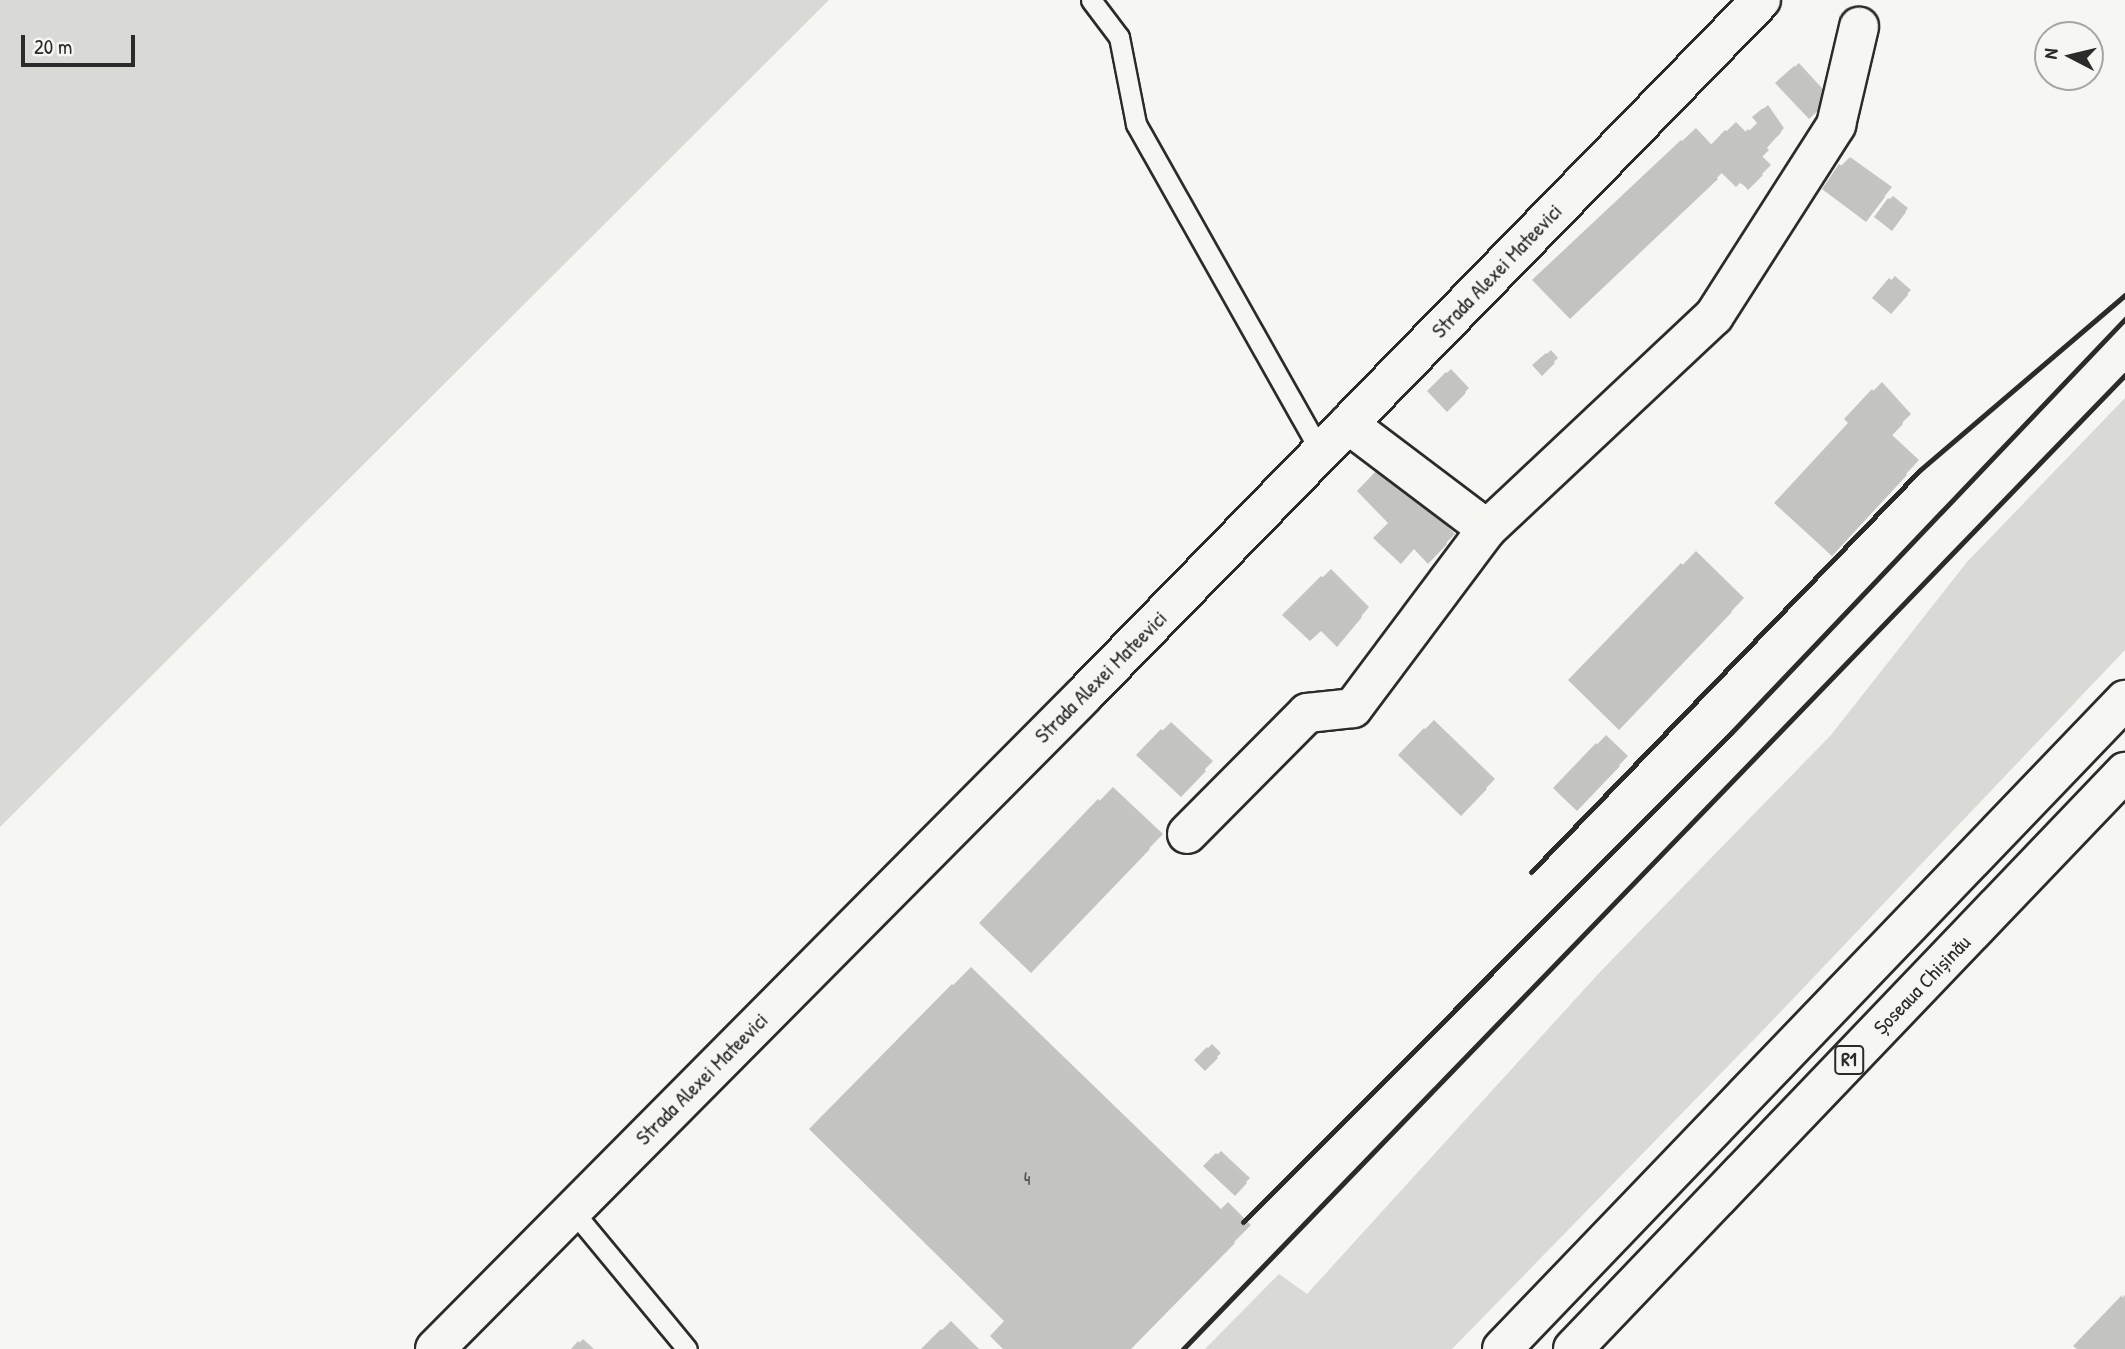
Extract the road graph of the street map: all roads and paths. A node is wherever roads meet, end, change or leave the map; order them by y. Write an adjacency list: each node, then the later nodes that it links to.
1 (1091, 0): 5 (lane)
2 (1761, 0): 4 (main road, Strada Alexei Mateevici)
3 (1859, 27): 6 (main road)
4 (1348, 424): 5 (main road, Strada Alexei Mateevici); 6 (main road)
5 (1321, 452): 10 (main road, Strada Alexei Mateevici)
6 (1487, 529): 9 (main road)
7 (2125, 700): 13 (main road)
8 (2125, 772): 14 (main road, Șoseaua Chișinău / R1)
9 (1187, 834)
10 (572, 1210): 11 (main road, Strada Alexei Mateevici); 12 (lane)
11 (435, 1349)
12 (687, 1349)
13 (1502, 1349)
14 (1573, 1349)

